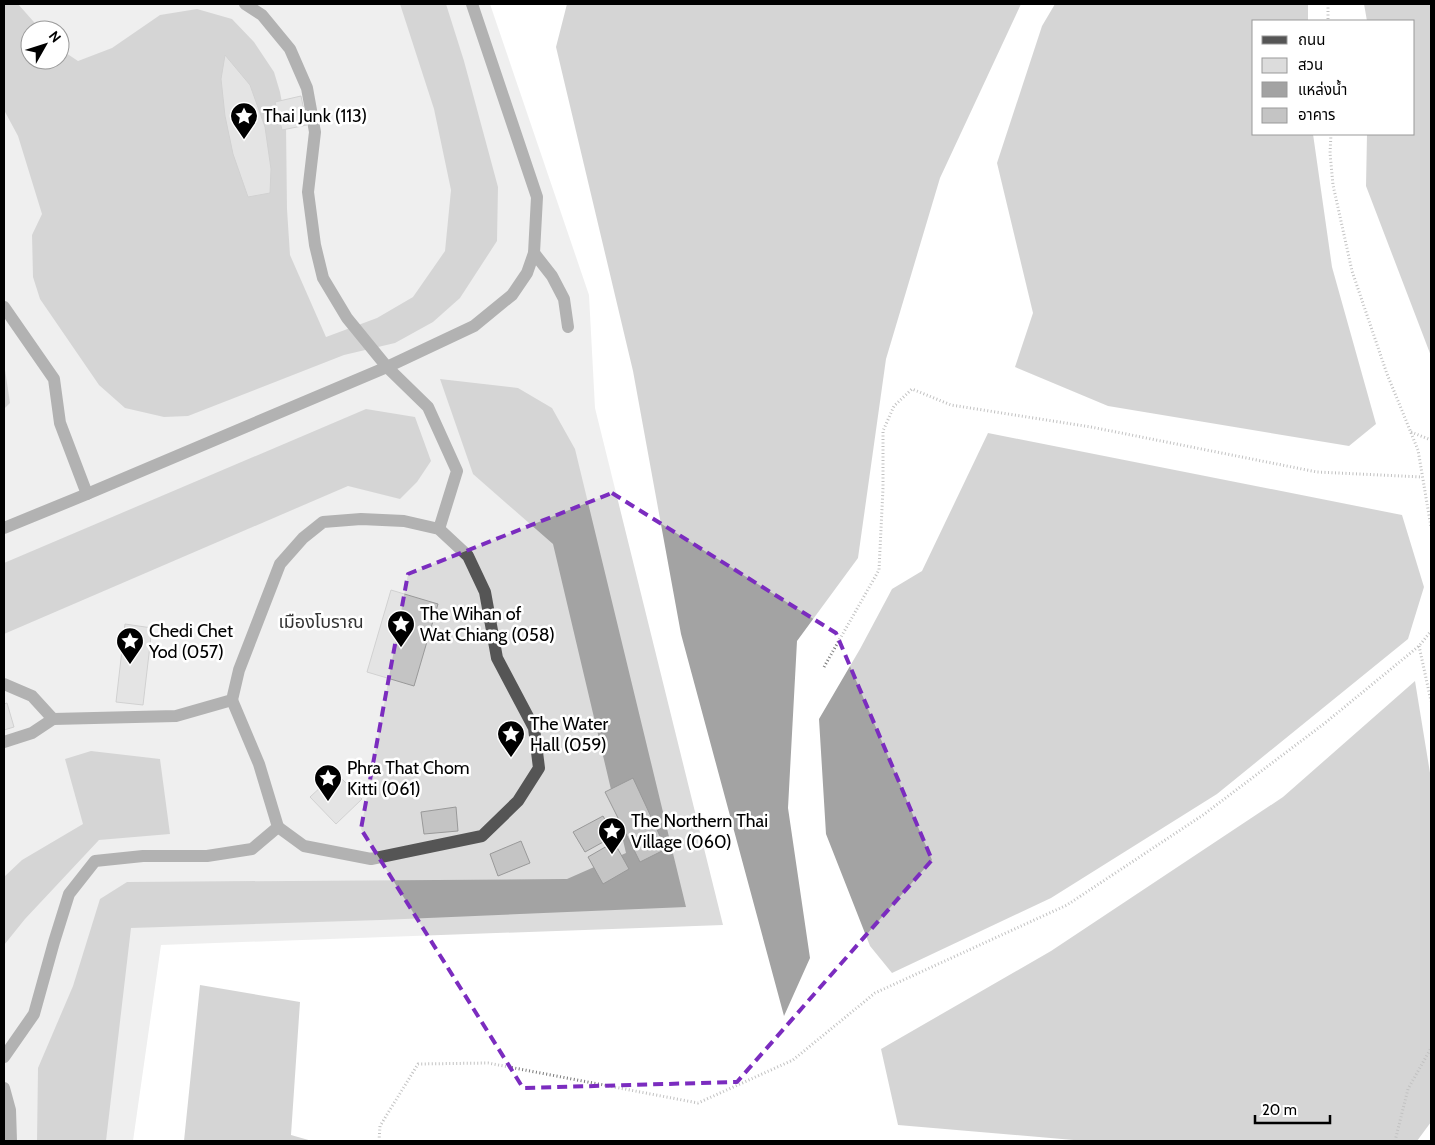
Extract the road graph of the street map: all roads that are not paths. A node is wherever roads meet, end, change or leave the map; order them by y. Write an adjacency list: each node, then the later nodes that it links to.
1 (245, 4): 6 (lane)
2 (472, 4): 3 (lane)
3 (534, 253): 5 (lane); 6 (lane)
4 (4, 306): 7 (lane)
5 (568, 327)
6 (387, 368): 7 (lane); 9 (lane)
7 (87, 494): 8 (lane)
8 (4, 528)
9 (440, 529): 11 (lane); 14 (lane)
10 (4, 684): 12 (lane)
11 (232, 700): 12 (lane); 14 (lane)
12 (53, 719): 13 (lane)
13 (4, 742)
14 (278, 827): 15 (lane)
15 (4, 1057)
16 (4, 1088): 17 (lane)
17 (11, 1141)

